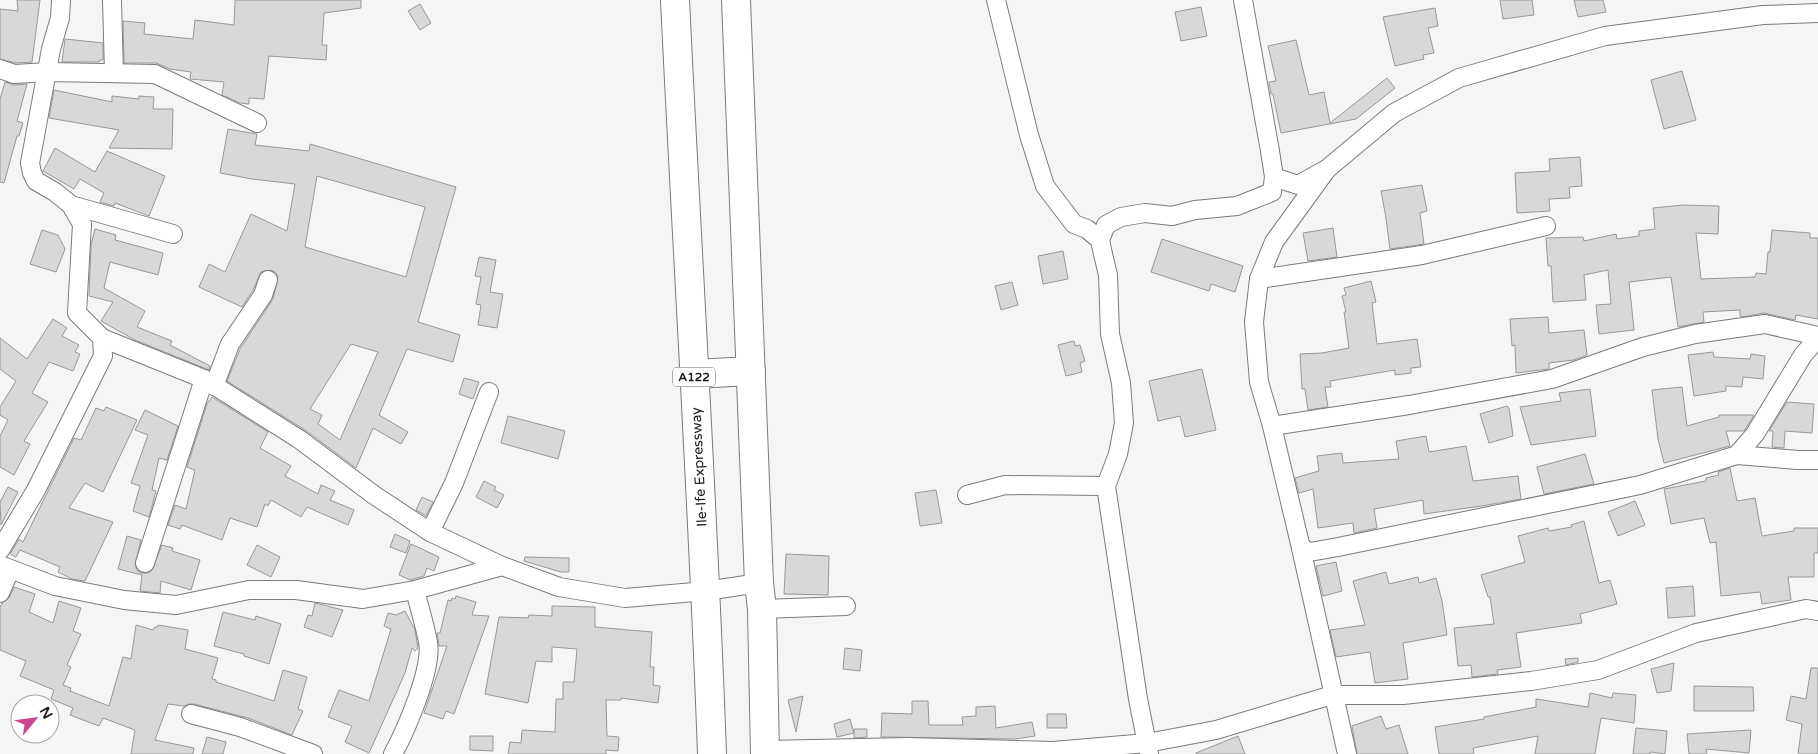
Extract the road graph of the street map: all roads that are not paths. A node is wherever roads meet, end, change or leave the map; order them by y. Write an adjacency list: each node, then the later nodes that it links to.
1 (61, 0): 9 (street)
2 (112, 0): 10 (street)
3 (675, 0): 23 (highway, Ile-Ife Expressway / A122)
4 (736, 0): 22 (highway)
5 (1243, 0): 13 (street)
6 (998, 1): 17 (street)
7 (1818, 13): 12 (street)
8 (0, 69): 9 (street)
9 (48, 72): 10 (street); 14 (street)
10 (114, 73): 11 (street)
11 (257, 123)
12 (1327, 169): 13 (street); 18 (street)
13 (1274, 177): 17 (street)
14 (71, 205): 16 (street); 21 (street)
15 (1546, 226): 18 (street)
16 (173, 234)
17 (1100, 240): 29 (street)
18 (1260, 279): 26 (street)
19 (268, 280): 24 (street)
20 (1818, 337): 26 (street); 27 (street)
21 (102, 338): 24 (street); 33 (street)
22 (751, 371): 23 (highway); 37 (highway)
23 (694, 374): 39 (highway, Ile-Ife Expressway / A122)
24 (209, 382): 31 (street); 34 (street)
25 (490, 392): 31 (street)
26 (1272, 426): 32 (street)
27 (1737, 455): 28 (street); 32 (street)
28 (1818, 460)
29 (1106, 486): 30 (street); 46 (street)
30 (967, 495)
31 (430, 532): 35 (street)
32 (1301, 548): 44 (street)
33 (0, 550)
34 (145, 563)
35 (502, 566): 38 (street); 39 (street)
36 (5, 568): 38 (street); 40 (street)
37 (759, 582): 39 (street); 42 (highway)
38 (414, 590): 50 (street)
39 (706, 591): 51 (highway, Ile-Ife Expressway / A122)
40 (0, 593)
41 (846, 606): 42 (street)
42 (762, 609): 47 (highway)
43 (1818, 611): 44 (street)
44 (1332, 695): 46 (street); 52 (street)
45 (191, 714): 49 (street)
46 (1148, 749): 48 (street)
47 (765, 752): 48 (street)
48 (815, 752)
49 (312, 754)
50 (393, 754)
51 (712, 754)
52 (1347, 754)

